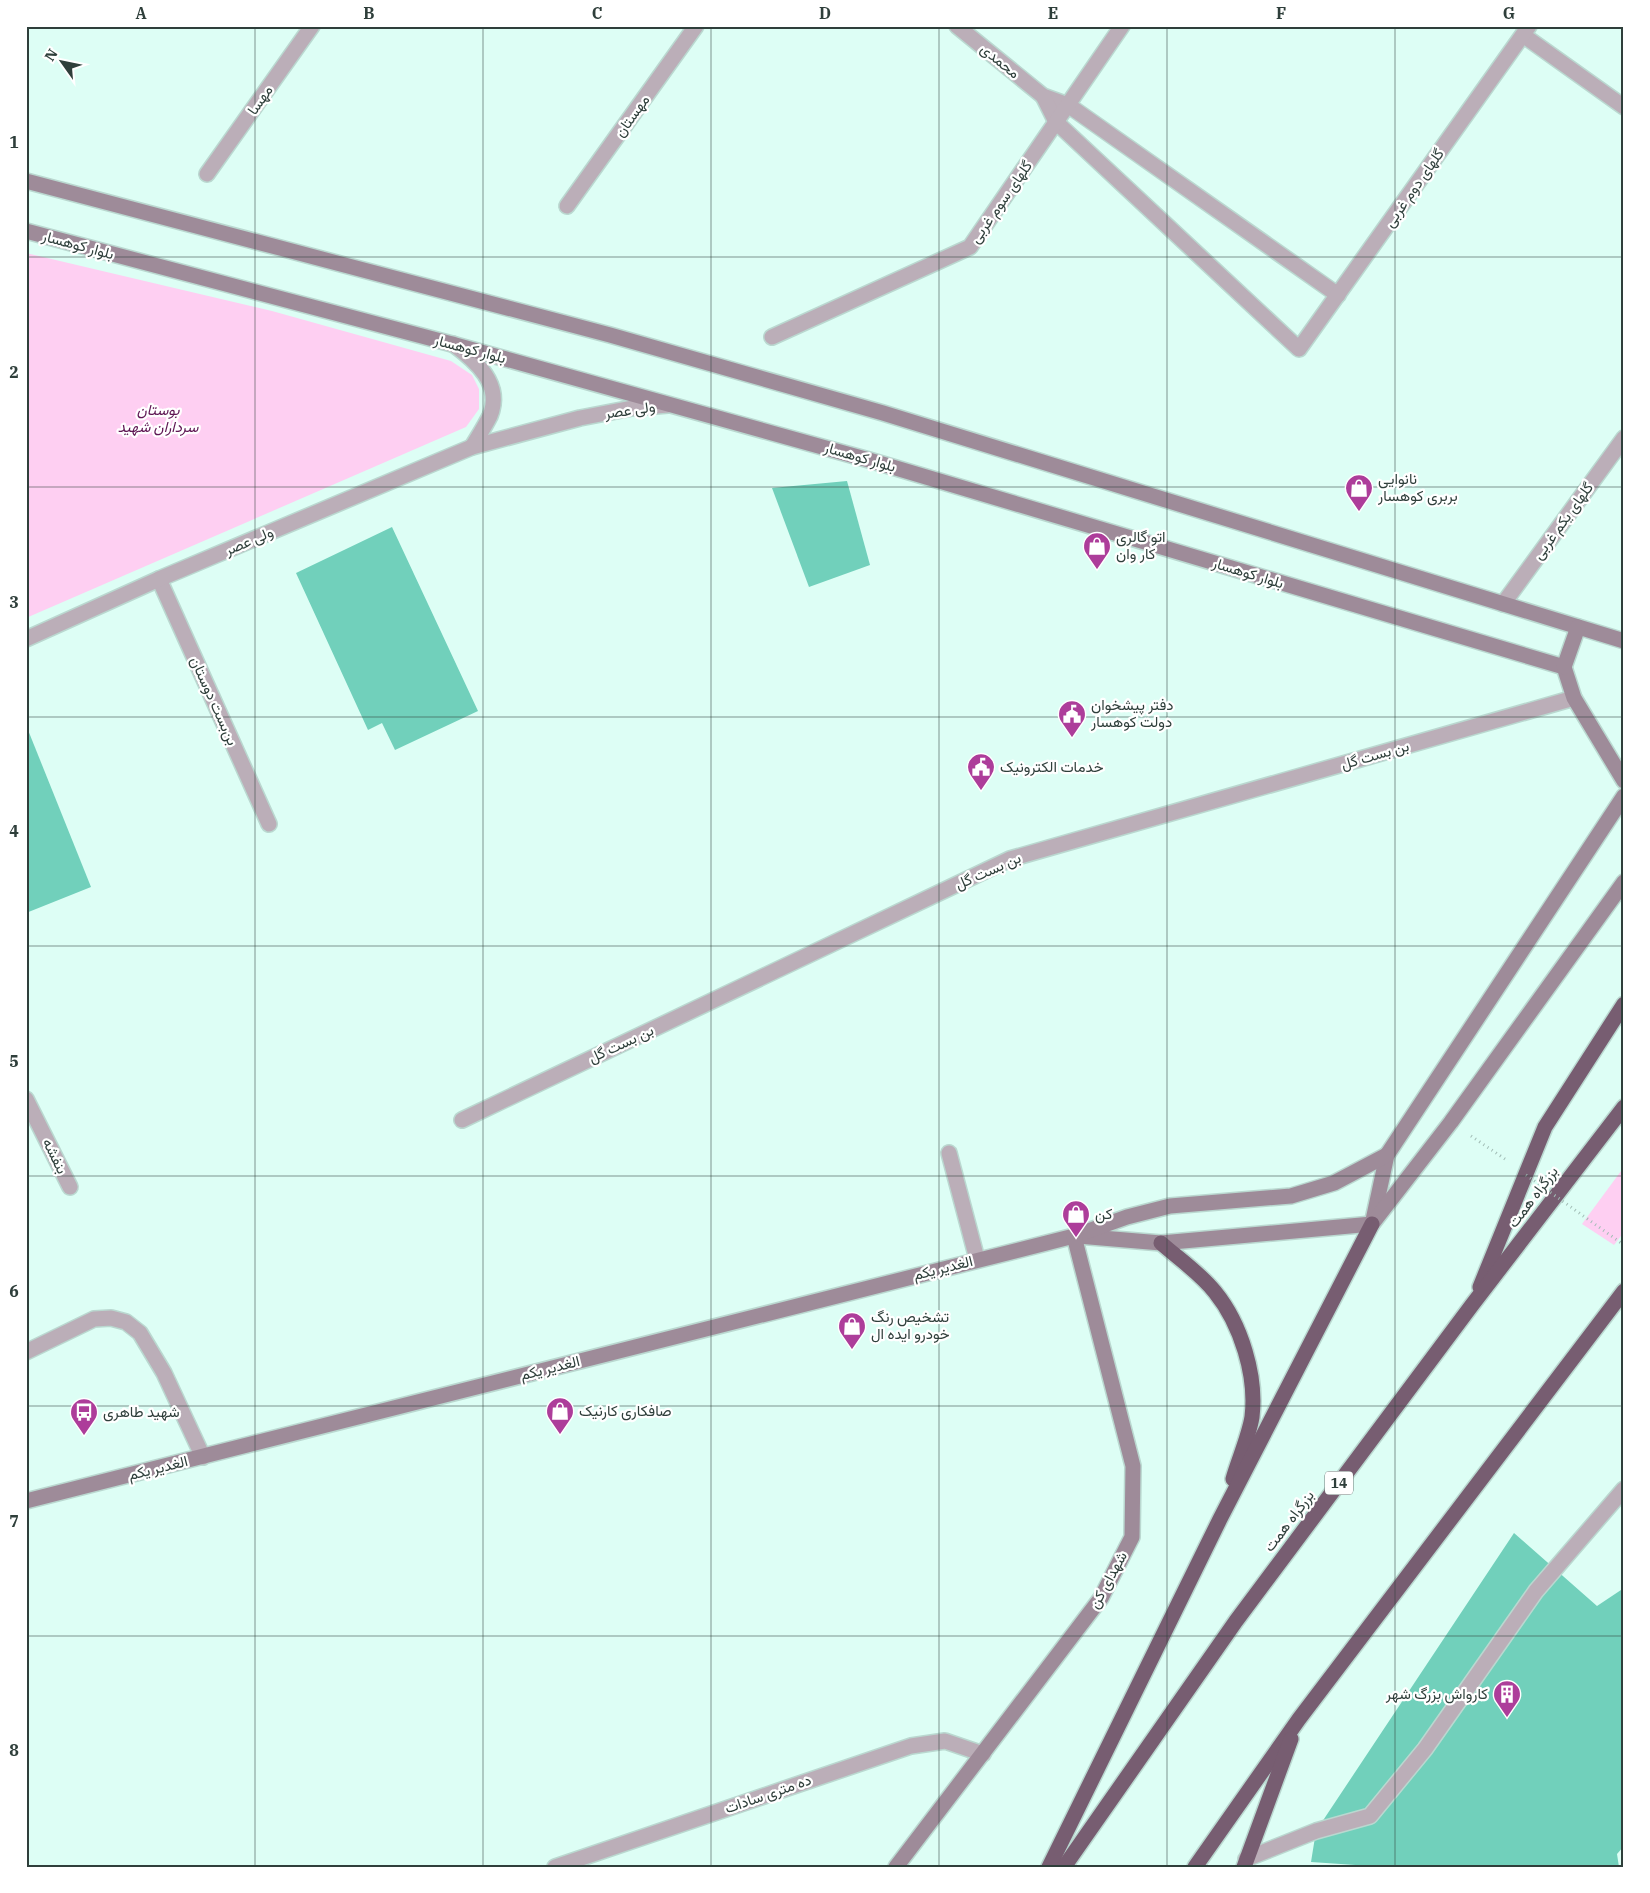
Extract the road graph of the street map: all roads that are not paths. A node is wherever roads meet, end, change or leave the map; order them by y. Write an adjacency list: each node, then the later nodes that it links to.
1 (312, 26): 10 (street, مهسا)
2 (696, 26): 12 (street, مهستان)
3 (957, 26): 6 (street, محمدی)
4 (1122, 26): 7 (street, گلهای سوم غربی)
5 (1526, 30): 8 (street); 14 (street, گلهای دوم غربی)
6 (1043, 96): 7 (street, محمدی); 9 (street, محمدی)
7 (1068, 105): 9 (street, گلهای سوم غربی); 14 (street, محمدی)
8 (1624, 107)
9 (1056, 122): 14 (street, گلهای دوم غربی); 15 (street, گلهای سوم غربی)
10 (207, 174)
11 (26, 181): 21 (main road)
12 (567, 206)
13 (26, 231): 16 (main road, بلوار کوهسار)
14 (1338, 295)
15 (772, 337)
16 (452, 344): 17 (main road, بلوار کوهسار); 19 (street)
17 (672, 404): 19 (street, ولی عصر); 25 (main road, بلوار کوهسار)
18 (1624, 438): 21 (street, گلهای یکم غربی)
19 (472, 447): 20 (street, ولی عصر)
20 (159, 579): 23 (street, ولی عصر); 29 (street, بن‌بست دوستان)
21 (1503, 604): 22 (main road)
22 (1578, 627): 24 (main road); 25 (main road)
23 (26, 639)
24 (1624, 641)
25 (1564, 667): 26 (main road)
26 (1574, 698): 27 (main road); 34 (street, بن بست گل)
27 (1624, 782)
28 (1624, 796): 36 (main road)
29 (269, 824)
30 (1624, 882): 38 (main road)
31 (1624, 1004): 43 (highway)
32 (26, 1099): 37 (street, بنفشه)
33 (1624, 1107): 43 (highway, بزرگراه همت / 14)
34 (462, 1120)
35 (949, 1153): 41 (street)
36 (1386, 1154): 38 (main road); 39 (main road)
37 (70, 1187)
38 (1372, 1224): 40 (main road); 48 (highway)
39 (1074, 1236): 40 (main road); 41 (main road, الغدیر یکم); 50 (main road, شهدای کن)
40 (1161, 1243): 48 (highway)
41 (977, 1259): 45 (main road, الغدیر یکم)
42 (1624, 1291): 49 (highway)
43 (1472, 1305): 55 (highway, بزرگراه همت / 14)
44 (26, 1352): 45 (street)
45 (203, 1457): 47 (main road, الغدیر یکم)
46 (1624, 1489): 51 (street)
47 (26, 1501)
48 (1220, 1519): 54 (highway)
49 (1299, 1719): 51 (highway); 56 (highway)
50 (983, 1754): 52 (street, ده متری سادات); 53 (main road, شهدای کن)
51 (1245, 1863)
52 (555, 1867)
53 (896, 1867)
54 (1049, 1867)
55 (1064, 1867)
56 (1195, 1867)

